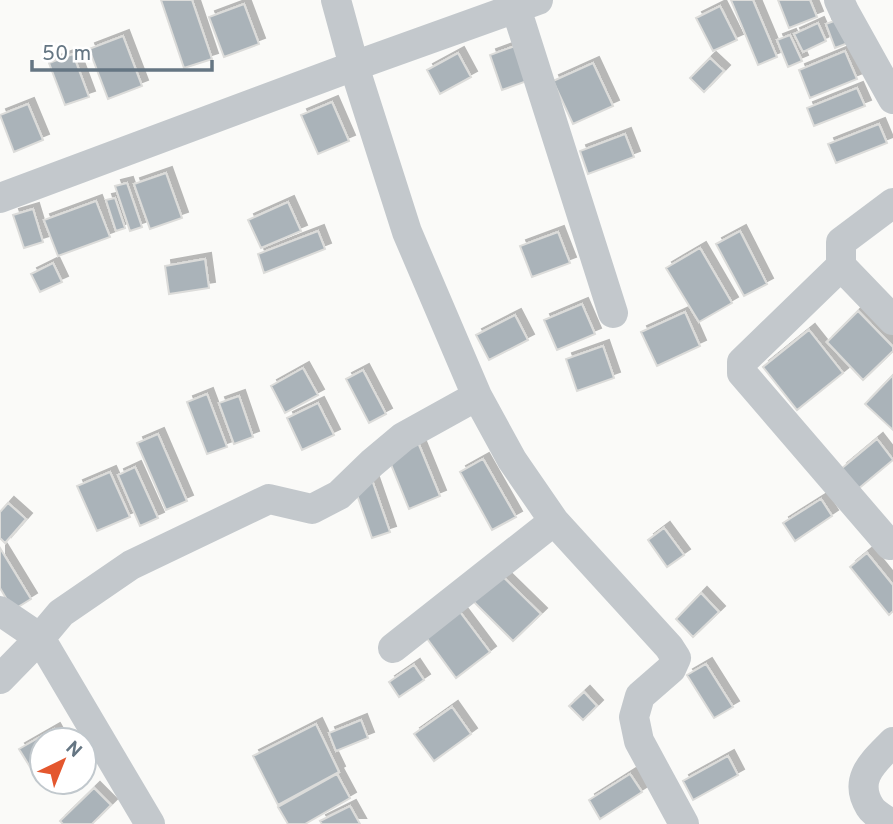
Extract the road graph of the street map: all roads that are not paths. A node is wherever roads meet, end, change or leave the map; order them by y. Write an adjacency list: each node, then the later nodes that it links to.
1 (337, 0): 4 (street)
2 (839, 0): 5 (street)
3 (527, 4): 4 (street); 9 (street)
4 (354, 66): 6 (street); 11 (street)
5 (893, 99)
6 (0, 198)
7 (893, 203): 8 (street)
8 (841, 266): 10 (street); 13 (street)
9 (613, 313)
10 (893, 320)
11 (477, 396): 12 (street); 15 (street)
12 (554, 521): 16 (street); 20 (street)
13 (888, 548)
14 (0, 611): 15 (street)
15 (40, 638): 17 (street); 19 (street)
16 (393, 648)
17 (0, 679)
18 (893, 741): 21 (street)
19 (150, 824)
20 (684, 824)
21 (891, 824)

